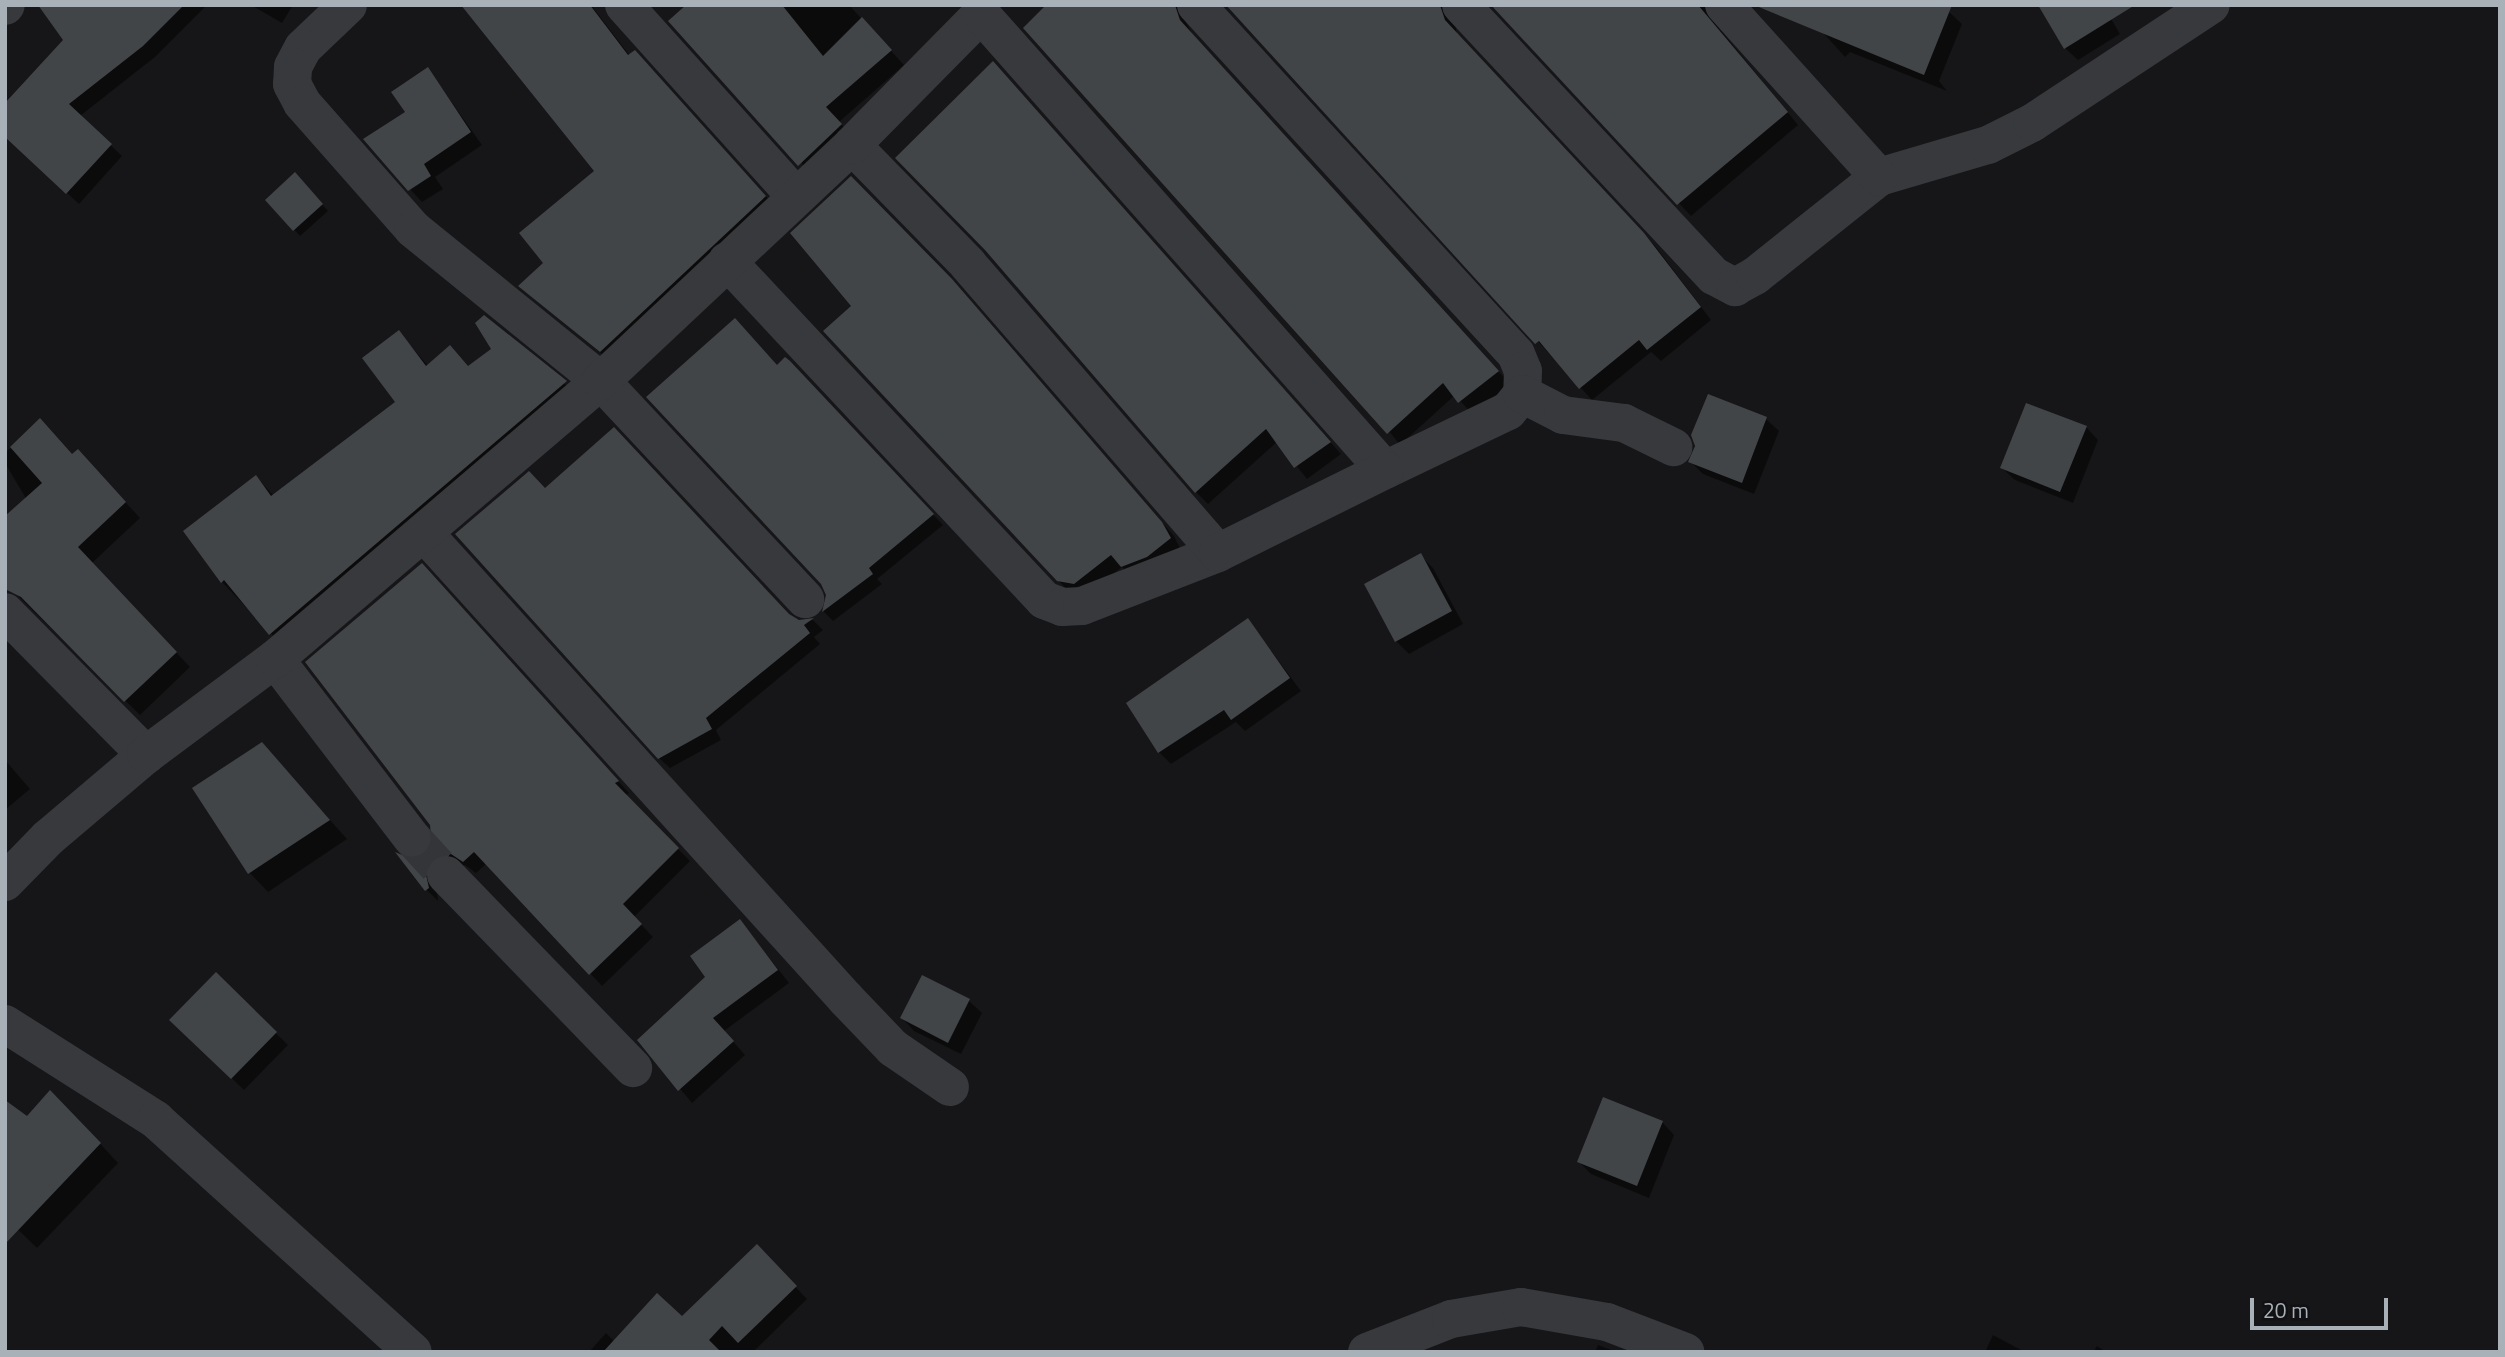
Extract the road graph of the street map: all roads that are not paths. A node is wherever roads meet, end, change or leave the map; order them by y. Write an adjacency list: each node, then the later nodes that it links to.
1 (348, 5): 12 (street)
2 (624, 5): 10 (street)
3 (1196, 5): 13 (street)
4 (1461, 5): 9 (street)
5 (1724, 5): 9 (street)
6 (2211, 5): 9 (street)
7 (982, 8): 8 (street); 15 (street)
8 (852, 145): 10 (street); 17 (street)
9 (1880, 177)
10 (796, 197): 11 (street)
11 (727, 261): 12 (street); 17 (street)
12 (601, 381): 16 (street); 18 (street)
13 (1522, 394): 14 (street); 15 (street)
14 (1673, 447)
15 (1385, 470): 17 (street)
16 (425, 534): 20 (street); 27 (street)
17 (1218, 553)
18 (805, 599)
19 (5, 612): 21 (street)
20 (256, 673): 21 (street); 22 (street)
21 (146, 755): 24 (street)
22 (412, 838)
23 (446, 875): 26 (street)
24 (5, 882)
25 (5, 1024): 28 (street)
26 (633, 1069)
27 (950, 1087)
28 (413, 1352)
29 (1367, 1352): 30 (street)
30 (1685, 1352)

